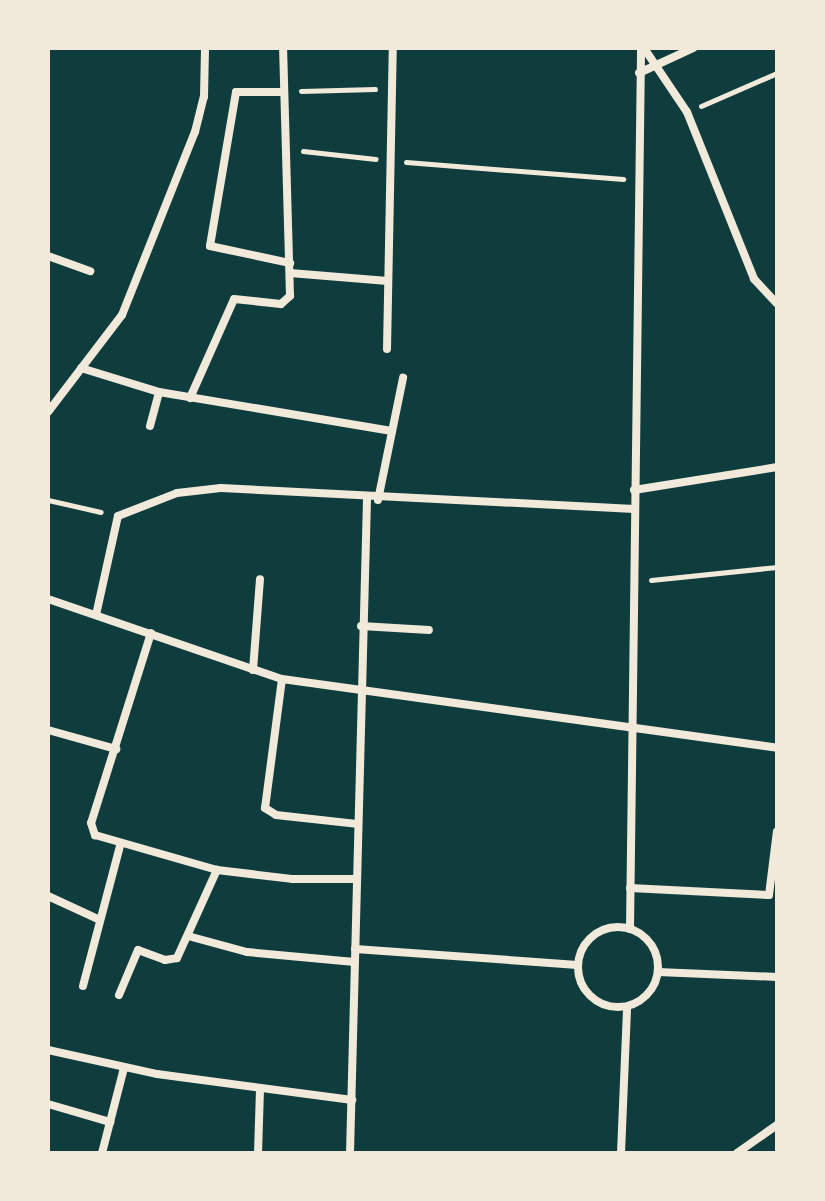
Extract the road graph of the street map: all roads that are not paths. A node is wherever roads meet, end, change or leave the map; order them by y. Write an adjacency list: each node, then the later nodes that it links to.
1 (205, 48): 15 (street)
2 (283, 48): 8 (street)
3 (393, 48): 12 (street)
4 (642, 48): 6 (street); 7 (street)
5 (693, 48): 6 (street)
6 (658, 66): 7 (street); 13 (street)
7 (639, 73): 23 (street)
8 (283, 92): 10 (street); 10 (street)
9 (48, 256): 11 (street)
10 (290, 268): 12 (street); 18 (street)
11 (90, 271)
12 (388, 281): 14 (street)
13 (777, 304)
14 (387, 349)
15 (81, 368): 17 (street); 19 (street)
16 (403, 378): 21 (street)
17 (159, 392): 18 (street); 20 (street)
18 (190, 398): 21 (street)
19 (48, 412)
20 (150, 426)
21 (392, 431): 25 (street)
22 (777, 467): 23 (street)
23 (634, 490): 26 (street)
24 (367, 499): 25 (street); 29 (street); 30 (street)
25 (378, 500): 26 (street)
26 (634, 509): 36 (street)
27 (260, 579): 33 (street)
28 (48, 599): 29 (street)
29 (96, 615): 32 (street)
30 (361, 626): 31 (street); 35 (street)
31 (429, 630)
32 (151, 633): 33 (street); 39 (street)
33 (253, 670): 34 (street)
34 (282, 679): 35 (street); 40 (street)
35 (360, 689): 36 (street); 40 (street)
36 (631, 727): 38 (street); 46 (street)
37 (48, 730): 39 (street)
38 (777, 748)
39 (116, 749): 42 (street)
40 (357, 824): 45 (street)
41 (777, 831): 44 (street)
42 (120, 846): 43 (street); 48 (street)
43 (217, 870): 45 (street); 50 (street)
44 (776, 870): 46 (street)
45 (357, 879): 51 (street)
46 (630, 888): 49 (street)
47 (48, 896): 48 (street)
48 (100, 920): 56 (street)
49 (630, 929): 53 (street); 54 (street)
50 (188, 936): 52 (street); 57 (street)
51 (355, 949): 52 (street); 53 (street)
52 (355, 962): 62 (street)
53 (577, 965): 58 (street)
54 (658, 972): 55 (street); 58 (street)
55 (777, 977)
56 (83, 986)
57 (119, 995)
58 (627, 1007): 69 (street)
59 (48, 1050): 60 (street)
60 (124, 1068): 61 (street); 64 (street)
61 (260, 1088): 62 (street); 67 (street)
62 (352, 1100): 68 (street)
63 (48, 1104): 64 (street)
64 (110, 1122): 66 (street)
65 (777, 1125): 70 (street)
66 (102, 1153)
67 (258, 1153)
68 (350, 1153)
69 (621, 1153)
70 (737, 1153)

